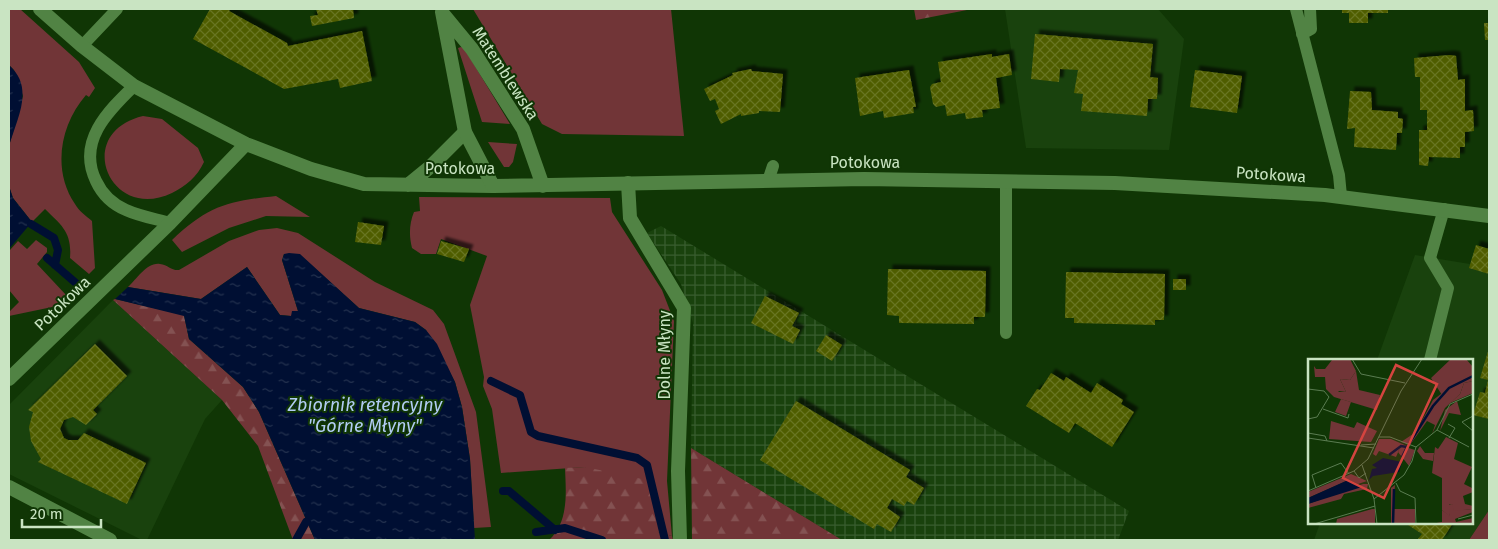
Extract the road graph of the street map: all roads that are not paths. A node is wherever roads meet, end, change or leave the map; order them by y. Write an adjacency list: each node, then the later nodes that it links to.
1 (40, 9): 7 (street, Potokowa)
2 (117, 9): 7 (lane)
3 (1296, 9): 6 (lane)
4 (1310, 9): 6 (lane)
5 (441, 10): 9 (street, Matemblewska); 17 (street, Matemblewska)
6 (1302, 34): 18 (lane)
7 (82, 46): 8 (street, Potokowa)
8 (134, 86): 10 (street, Potokowa); 21 (lane)
9 (465, 132): 15 (street); 16 (street, Matemblewska)
10 (246, 144): 15 (street, Potokowa); 21 (street, Potokowa)
11 (773, 166): 12 (lane)
12 (768, 181): 13 (street, Potokowa); 14 (street, Potokowa)
13 (1006, 181): 18 (street, Potokowa); 22 (lane)
14 (628, 183): 17 (street, Potokowa); 27 (street, Dolne Młyny)
15 (408, 185): 16 (street, Potokowa)
16 (493, 186): 17 (street, Potokowa)
17 (542, 186)
18 (1341, 196): 19 (street, Potokowa)
19 (1444, 210): 20 (street, Potokowa); 23 (lane)
20 (1489, 216)
21 (170, 223): 24 (street, Potokowa)
22 (1006, 333)
23 (1430, 359)
24 (9, 380)
25 (9, 487): 26 (street)
26 (110, 540)
27 (680, 540)

